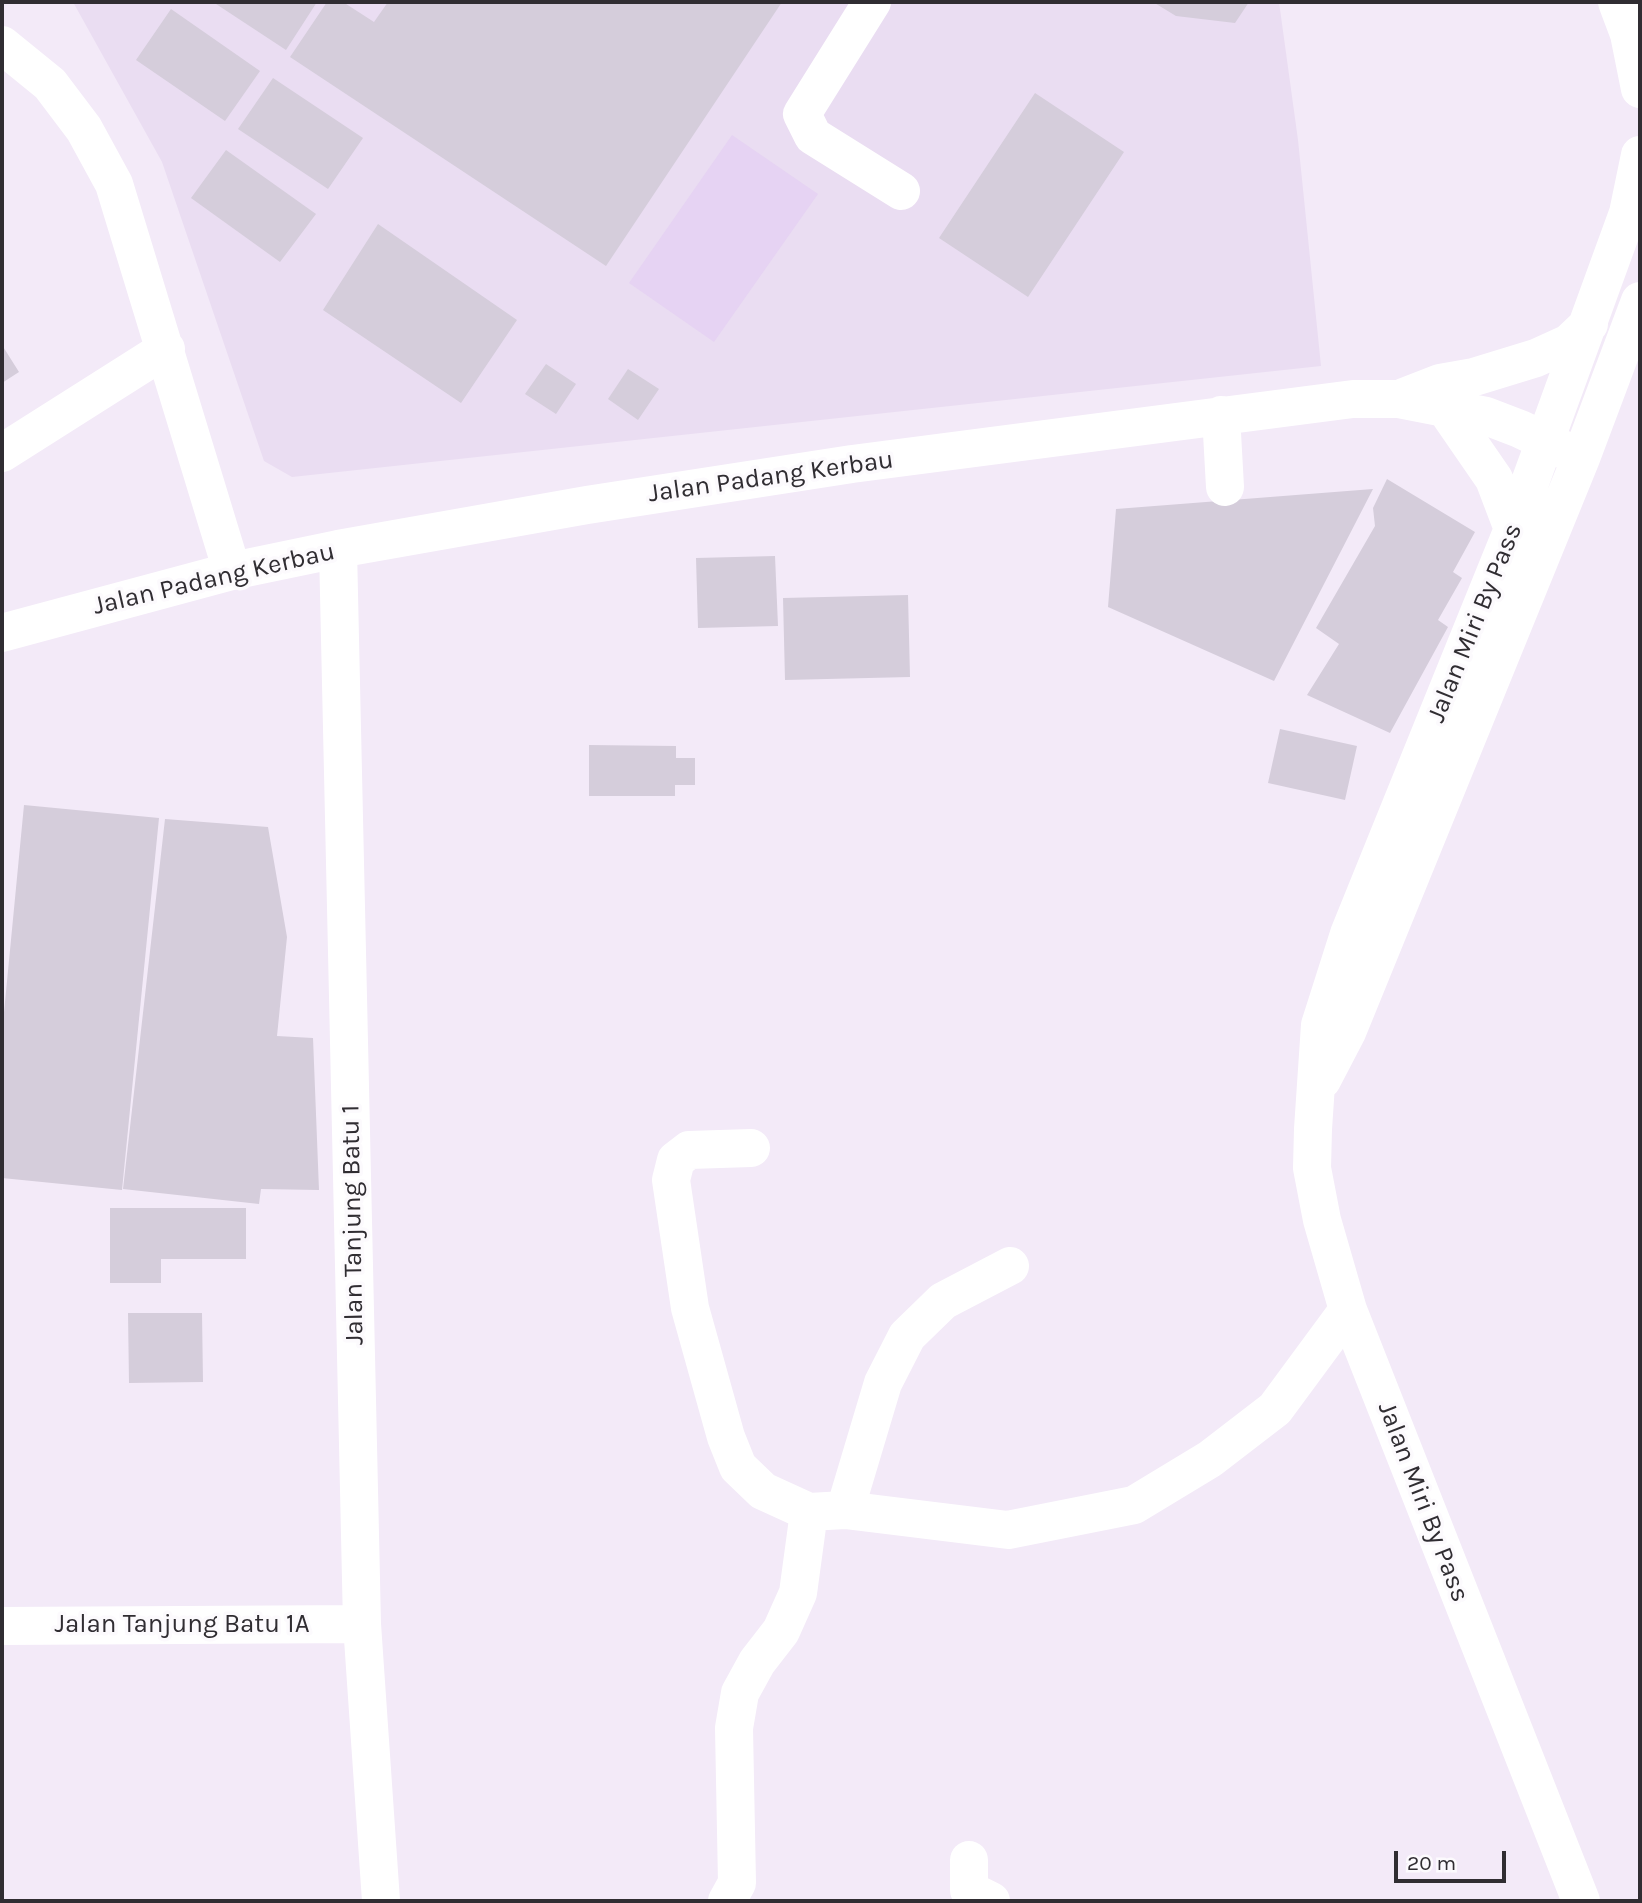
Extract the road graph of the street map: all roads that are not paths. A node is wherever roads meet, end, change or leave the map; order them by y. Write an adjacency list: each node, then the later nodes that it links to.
1 (872, 2): 6 (street)
2 (1617, 2): 4 (street)
3 (2, 46): 9 (street)
4 (1640, 89)
5 (1640, 155): 8 (street, Jalan Miri By Pass)
6 (901, 191)
7 (1640, 301): 15 (street, Jalan Miri By Pass)
8 (1589, 324): 10 (street); 13 (street, Jalan Miri By Pass)
9 (166, 349): 14 (street); 19 (street)
10 (1399, 399): 11 (street, Jalan Padang Kerbau); 12 (street, Jalan Padang Kerbau)
11 (1443, 405): 13 (street, Jalan Padang Kerbau); 17 (street)
12 (1221, 415): 16 (street); 18 (street, Jalan Padang Kerbau)
13 (1545, 440): 15 (street, Jalan Padang Kerbau); 17 (street, Jalan Miri By Pass)
14 (2, 453)
15 (1581, 458): 21 (street, Jalan Miri By Pass)
16 (1225, 487)
17 (1513, 529): 21 (street, Jalan Miri By Pass)
18 (338, 548): 19 (street, Jalan Padang Kerbau); 26 (street, Jalan Tanjung Batu 1)
19 (232, 571): 20 (street, Jalan Padang Kerbau)
20 (2, 633)
21 (1317, 1091): 24 (street, Jalan Miri By Pass)
22 (751, 1147): 25 (street)
23 (1010, 1266): 25 (street)
24 (1348, 1310): 25 (street); 32 (street, Jalan Miri By Pass)
25 (827, 1511): 30 (street)
26 (362, 1624): 27 (street, Jalan Tanjung Batu 1A); 29 (street, Jalan Tanjung Batu 1)
27 (2, 1626)
28 (969, 1860): 31 (street)
29 (381, 1901)
30 (727, 1901)
31 (991, 1901)
32 (1581, 1901)

